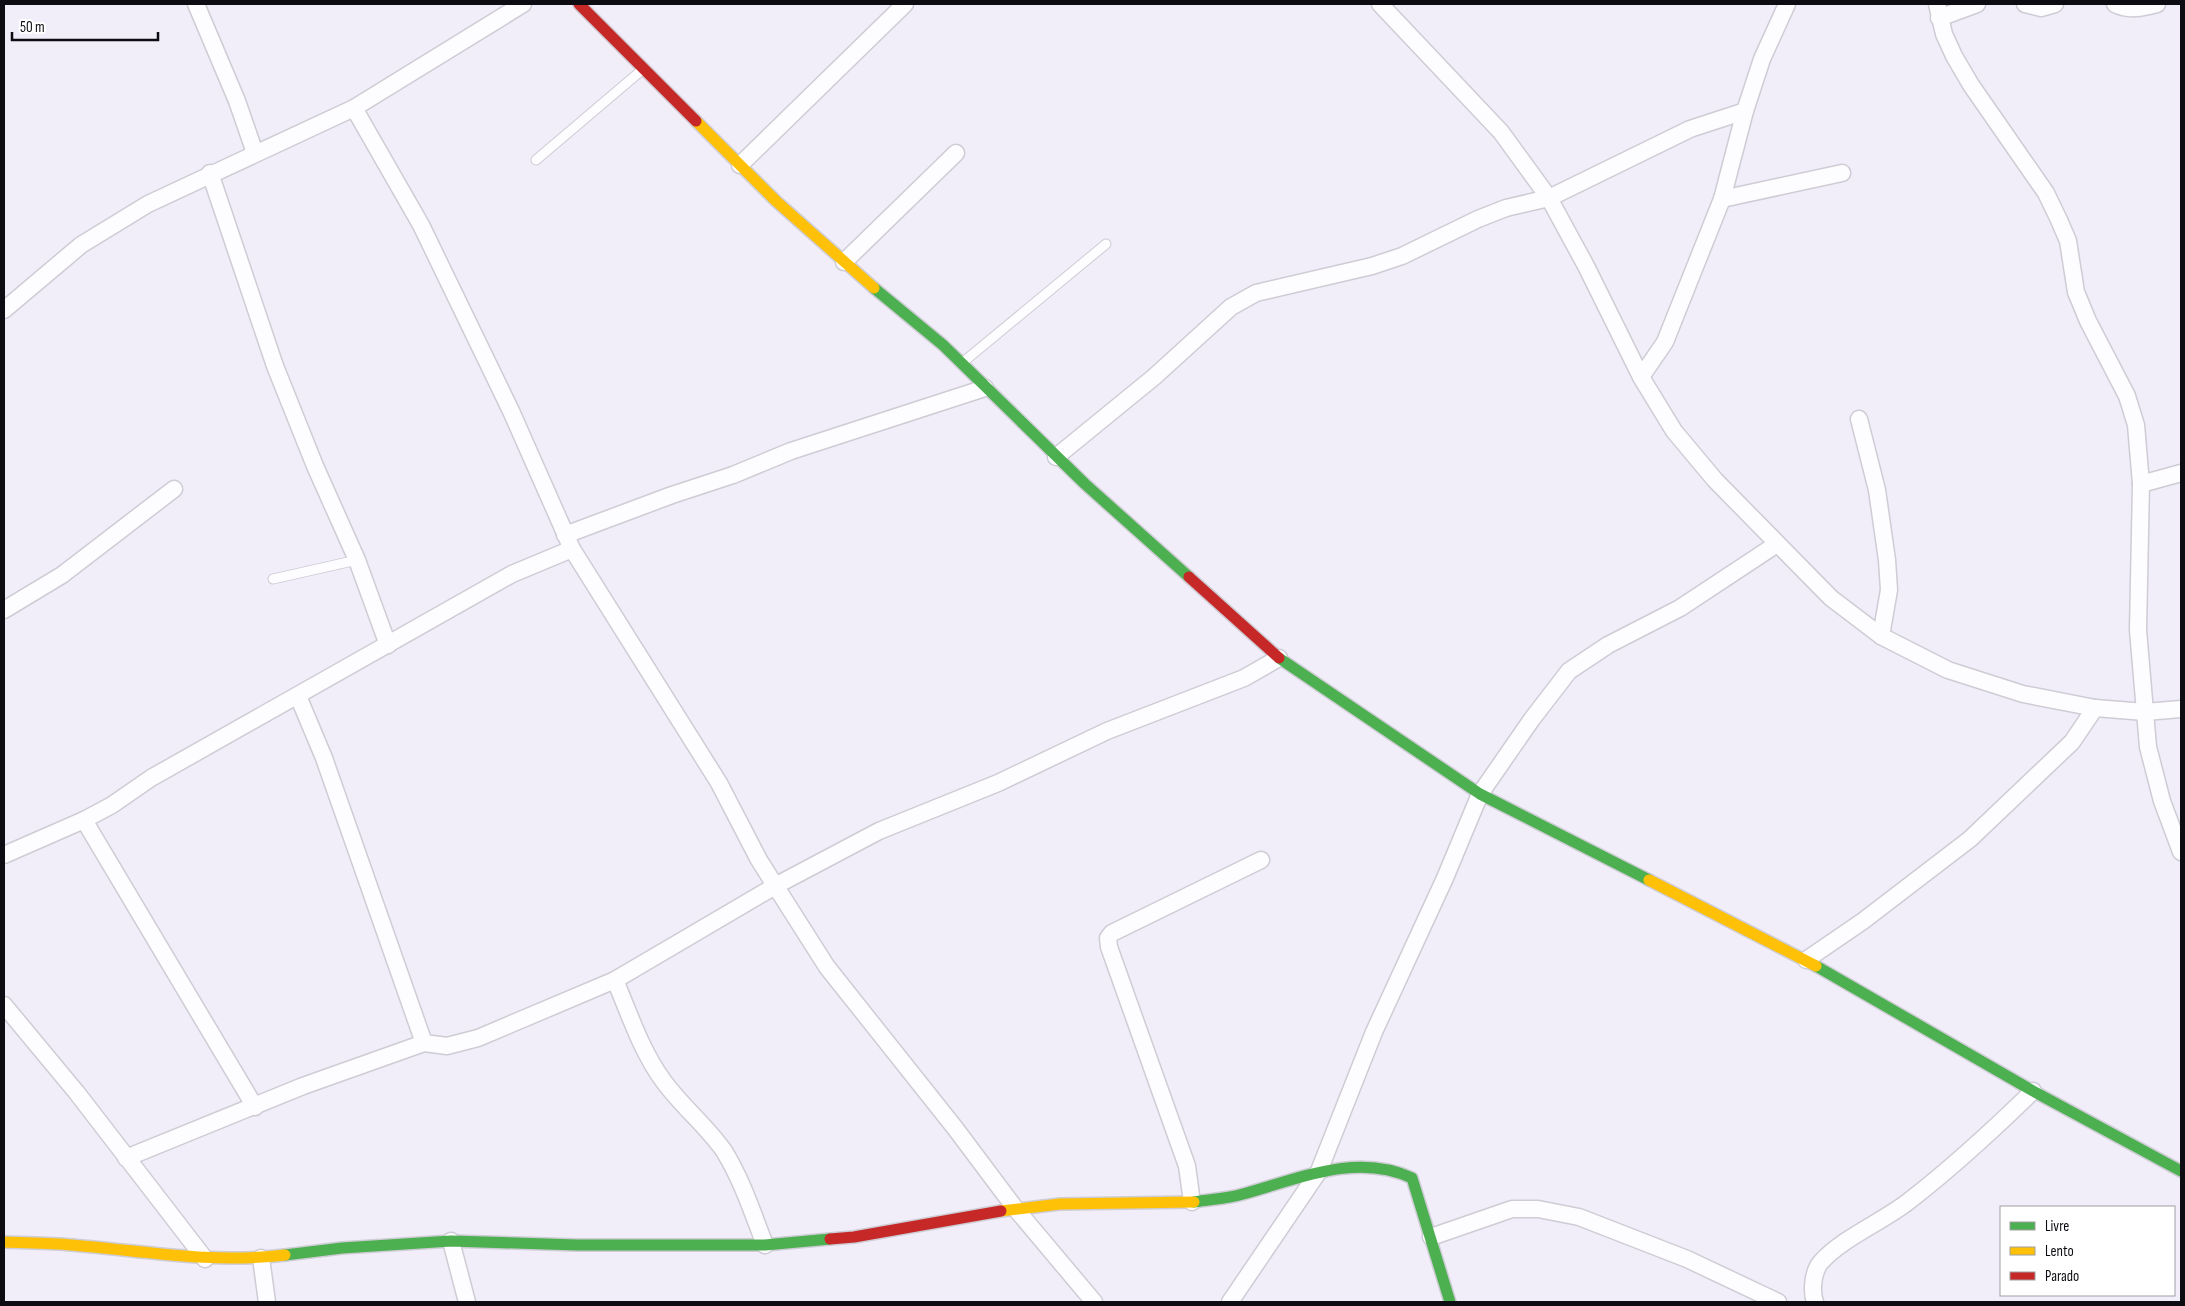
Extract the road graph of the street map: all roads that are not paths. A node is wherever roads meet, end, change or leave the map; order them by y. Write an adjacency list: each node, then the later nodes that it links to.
1 (196, 4): 16 (street)
2 (523, 4): 14 (street)
3 (905, 4): 19 (street)
4 (1380, 4): 22 (street)
5 (1787, 4): 15 (street)
6 (1977, 4): 12 (street)
7 (2025, 4): 8 (street)
8 (2055, 4)
9 (2115, 4): 10 (street)
10 (2157, 4)
11 (584, 6): 13 (street)
12 (1938, 11): 33 (street)
13 (642, 69): 18 (lane); 19 (street)
14 (354, 108): 16 (street); 35 (street)
15 (1745, 112): 22 (street); 23 (street)
16 (255, 153): 20 (street)
17 (956, 154): 25 (street)
18 (536, 160)
19 (740, 165): 25 (street)
20 (210, 173): 26 (street); 37 (street)
21 (1842, 173): 23 (street)
22 (1549, 198): 28 (street); 31 (street)
23 (1722, 199): 28 (street)
24 (1106, 244): 27 (lane)
25 (844, 262): 27 (street)
26 (4, 310)
27 (962, 363): 29 (street)
28 (1641, 377): 36 (street)
29 (985, 388): 31 (street); 35 (street)
30 (1859, 419): 40 (street)
31 (1056, 457): 42 (street)
32 (2181, 473): 33 (street)
33 (2141, 484): 46 (street)
34 (174, 489): 39 (street)
35 (568, 542): 41 (street); 52 (street)
36 (1777, 544): 40 (street); 47 (street)
37 (357, 560): 38 (lane); 41 (street)
38 (273, 579)
39 (4, 610)
40 (1881, 636): 44 (street)
41 (388, 645): 43 (street)
42 (1279, 658): 47 (street); 52 (street)
43 (298, 696): 48 (street); 56 (street)
44 (2095, 708): 46 (street); 53 (street)
45 (2181, 709): 46 (street)
46 (2145, 712): 49 (street)
47 (1480, 794): 53 (street); 60 (street)
48 (84, 820): 50 (street); 58 (street)
49 (2181, 852)
50 (4, 855)
51 (1261, 860): 62 (street)
52 (775, 886): 54 (street); 63 (street)
53 (1806, 960): 57 (street)
54 (615, 980): 56 (street); 67 (street)
55 (4, 1005): 59 (street)
56 (424, 1043): 58 (street)
57 (2033, 1091): 61 (street); 76 (street)
58 (255, 1107): 59 (street)
59 (126, 1158): 69 (street)
60 (1318, 1171): 62 (street); 64 (street); 73 (street)
61 (2181, 1171)
62 (1192, 1202): 63 (street)
63 (1015, 1208): 67 (street); 72 (street)
64 (1430, 1237): 74 (street); 75 (street)
65 (451, 1241): 67 (street); 68 (street); 71 (street)
66 (4, 1242): 69 (street)
67 (765, 1245)
68 (261, 1258): 69 (street); 70 (street)
69 (205, 1259)
70 (268, 1302)
71 (466, 1302)
72 (1094, 1302)
73 (1230, 1302)
74 (1450, 1302)
75 (1778, 1302)
76 (1815, 1302)

